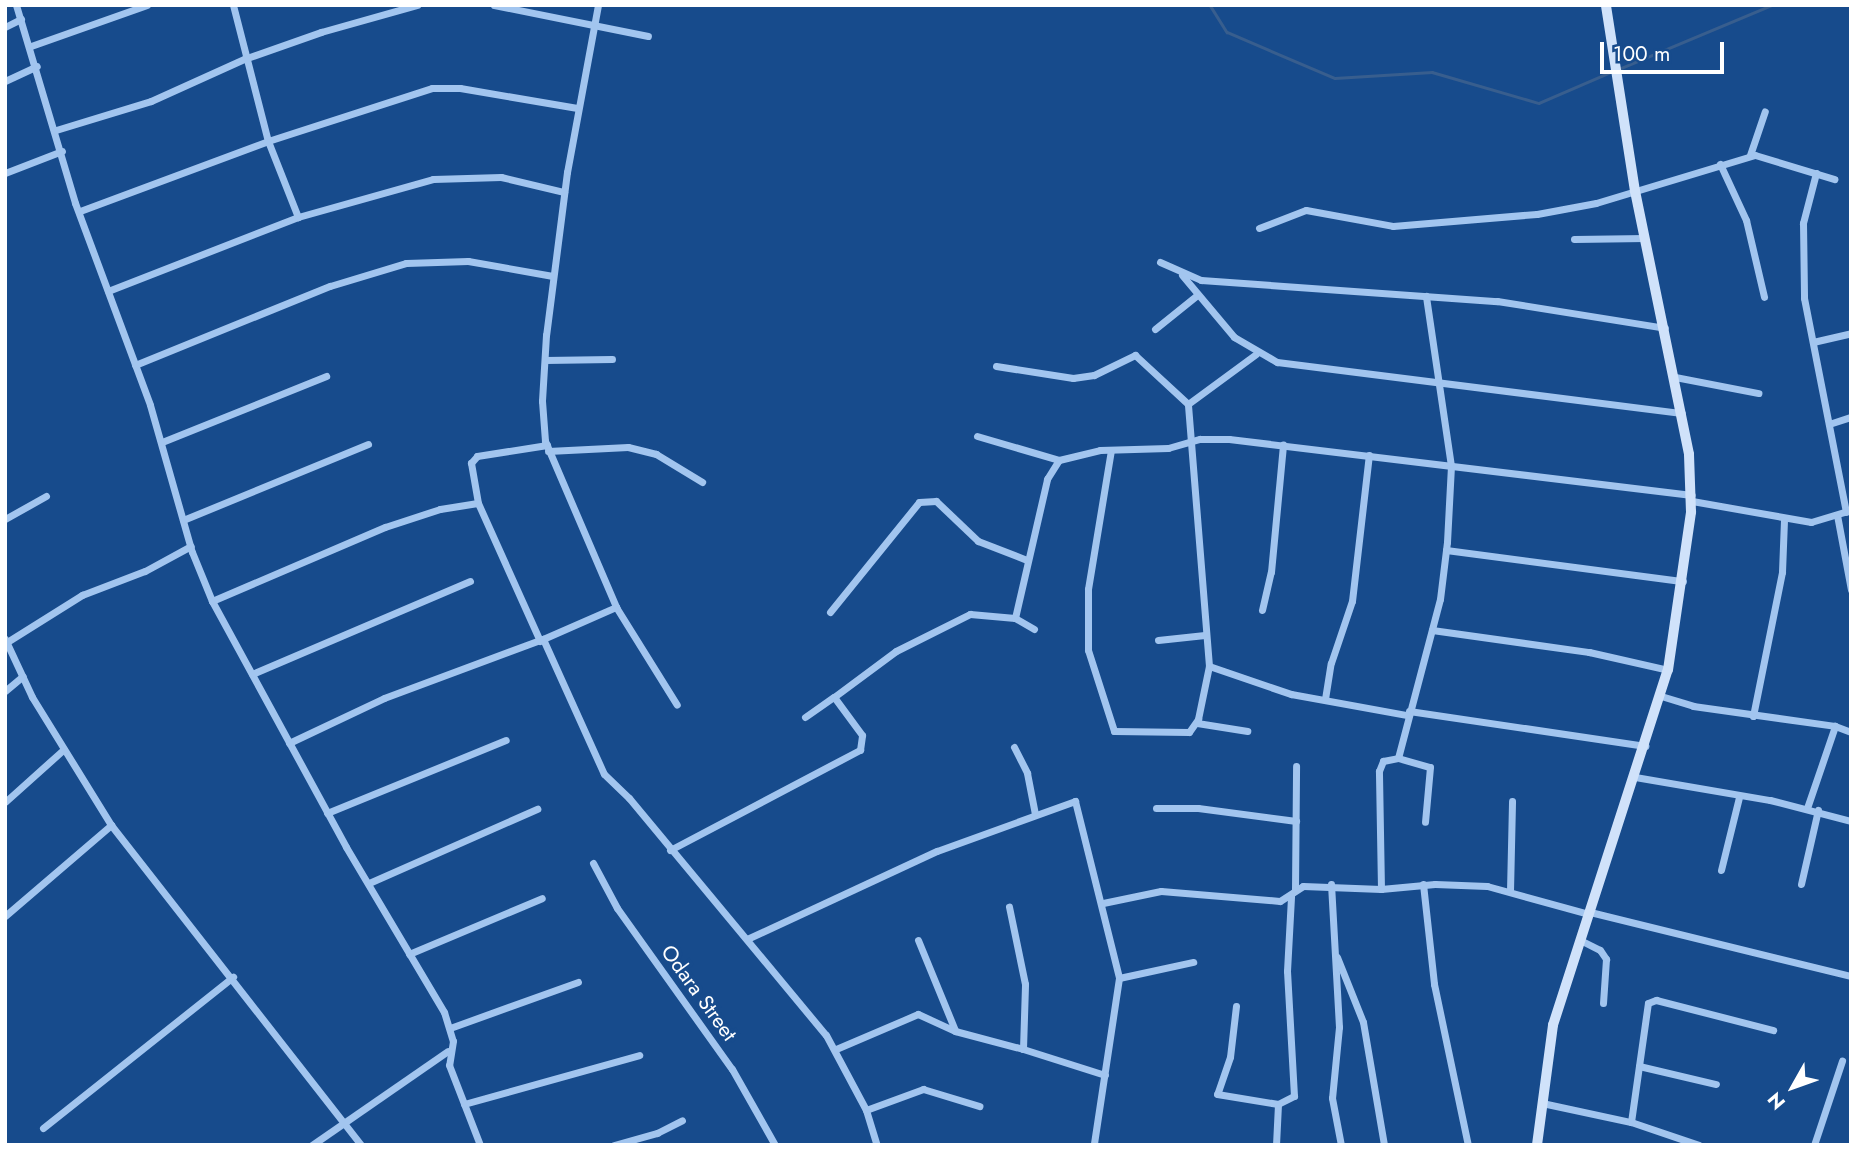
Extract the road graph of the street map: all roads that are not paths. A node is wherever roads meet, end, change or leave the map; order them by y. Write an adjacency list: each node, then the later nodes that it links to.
1 (16, 5): 8 (street)
2 (147, 5): 12 (street)
3 (233, 5): 13 (street)
4 (417, 5): 13 (street)
5 (494, 5): 10 (street)
6 (598, 5): 10 (street)
7 (1605, 5): 26 (street)
8 (21, 19): 9 (street); 12 (street)
9 (5, 27)
10 (595, 27): 11 (street); 16 (street)
11 (648, 36)
12 (31, 46): 14 (street)
13 (244, 59): 18 (street); 19 (street)
14 (37, 66): 15 (street); 18 (street)
15 (5, 81)
16 (577, 108): 19 (street); 27 (street)
17 (1765, 111): 21 (street)
18 (56, 130): 20 (street)
19 (268, 141): 28 (street); 29 (street)
20 (62, 151): 23 (street); 28 (street)
21 (1750, 155): 22 (street); 24 (street)
22 (1720, 164): 26 (street); 39 (street)
23 (5, 173)
24 (1816, 173): 25 (street); 43 (street)
25 (1834, 179)
26 (1635, 191): 30 (street); 31 (street)
27 (564, 192): 29 (street); 35 (street)
28 (80, 211): 36 (street)
29 (298, 217): 36 (street)
30 (1259, 228)
31 (1645, 238): 32 (street); 40 (street)
32 (1574, 239)
33 (1160, 262): 34 (street)
34 (1182, 275): 37 (street); 38 (street)
35 (553, 276): 46 (street); 47 (street)
36 (108, 291): 47 (street)
37 (1196, 296): 41 (street); 44 (street)
38 (1426, 296): 40 (street); 51 (street)
39 (1764, 297)
40 (1665, 328): 50 (street)
41 (1155, 329)
42 (1851, 333): 43 (street)
43 (1813, 342): 56 (street)
44 (1256, 354): 51 (street); 53 (street)
45 (612, 359): 46 (street)
46 (544, 360): 62 (street)
47 (135, 365): 58 (street)
48 (996, 366): 53 (street)
49 (326, 376): 58 (street)
50 (1675, 377): 52 (street); 54 (street)
51 (1439, 381): 54 (street); 66 (street)
52 (1758, 393)
53 (1188, 404): 60 (street)
54 (1682, 414): 69 (street)
55 (1851, 417): 56 (street)
56 (1829, 424): 71 (street)
57 (976, 436): 65 (street)
58 (162, 442): 75 (street)
59 (368, 444): 75 (street)
60 (1189, 444): 61 (street); 63 (street); 89 (street)
61 (1283, 445): 64 (street); 84 (street)
62 (547, 448): 67 (street); 70 (street); 83 (street)
63 (1111, 450): 65 (street); 105 (street)
64 (1369, 455): 66 (street); 100 (street)
65 (1059, 460): 78 (street)
66 (1451, 466): 69 (street); 77 (street)
67 (702, 482)
68 (46, 496): 73 (street)
69 (1692, 498): 74 (street); 80 (street)
70 (478, 503): 82 (street); 90 (street)
71 (1848, 511): 72 (street)
72 (1837, 515): 74 (street); 81 (street)
73 (5, 519)
74 (1784, 519): 103 (street)
75 (183, 520): 76 (street)
76 (191, 546): 82 (street); 92 (street)
77 (1446, 550): 80 (street); 88 (street)
78 (1027, 560): 85 (street); 86 (street)
79 (470, 581): 95 (street)
80 (1683, 581): 94 (street)
81 (1851, 590)
82 (212, 601): 95 (street)
83 (616, 607): 90 (street); 101 (street)
84 (1262, 610)
85 (830, 612)
86 (1015, 618): 87 (street); 99 (street)
87 (1034, 629)
88 (1432, 630): 94 (street); 102 (street)
89 (1205, 635): 91 (street); 93 (street)
90 (541, 640): 110 (street); 130 (street)
91 (1158, 640)
92 (6, 641): 96 (street)
93 (1209, 666): 100 (street); 105 (street)
94 (1668, 670): 98 (street)
95 (252, 674): 110 (street)
96 (23, 676): 97 (street); 113 (street)
97 (5, 691)
98 (1661, 696): 103 (street); 111 (street)
99 (834, 697): 104 (street); 130 (street)
100 (1325, 699): 102 (street)
101 (677, 705)
102 (1408, 713): 111 (street); 114 (street)
103 (1753, 716): 106 (street)
104 (805, 717)
105 (1197, 723): 107 (street)
106 (1835, 726): 108 (street); 121 (street)
107 (1247, 731)
108 (1851, 732)
109 (506, 740): 124 (street)
110 (289, 743): 124 (street)
111 (1645, 746): 116 (street)
112 (1014, 747): 125 (street)
113 (64, 749): 119 (street); 129 (street)
114 (1398, 758): 128 (street); 137 (street)
115 (1297, 766): 126 (street)
116 (1635, 777): 117 (street); 143 (street)
117 (1739, 797): 121 (street); 132 (street)
118 (1512, 801): 138 (street)
119 (5, 802)
120 (1156, 808): 126 (street)
121 (1807, 808): 123 (street)
122 (537, 809): 133 (street)
123 (1818, 810): 127 (street); 136 (street)
124 (327, 813): 133 (street)
125 (1035, 814): 141 (street); 145 (street)
126 (1296, 821): 139 (street)
127 (1851, 821)
128 (1425, 822)
129 (111, 825): 144 (street); 152 (street)
130 (670, 850): 145 (street)
131 (593, 863): 183 (street, Odara Street)
132 (1721, 870)
133 (369, 883): 148 (street)
134 (1331, 884): 137 (street); 139 (street); 149 (street)
135 (1423, 884): 137 (street); 138 (street); 188 (street)
136 (1801, 884)
137 (1381, 888)
138 (1510, 891): 143 (street)
139 (1293, 893): 141 (street); 170 (street)
140 (542, 898): 148 (street)
141 (1103, 903): 153 (street)
142 (1009, 907): 161 (street)
143 (1589, 913): 147 (street); 151 (street)
144 (5, 916)
145 (747, 939): 160 (street)
146 (918, 940): 159 (street)
147 (1580, 940): 155 (street); 168 (street)
148 (409, 954): 157 (street)
149 (1337, 957): 186 (street); 187 (street)
150 (1193, 962): 153 (street)
151 (1851, 976)
152 (233, 977): 174 (street); 176 (street)
153 (1119, 978): 166 (street)
154 (578, 982): 157 (street)
155 (1603, 1003)
156 (1236, 1006): 170 (street)
157 (450, 1028): 162 (street)
158 (1773, 1030): 165 (street)
159 (956, 1031): 160 (street); 161 (street)
160 (836, 1049): 172 (street)
161 (1023, 1049): 166 (street)
162 (448, 1051): 169 (street); 174 (street)
163 (639, 1055): 169 (street)
164 (1842, 1061): 191 (street)
165 (1639, 1066): 167 (street); 175 (street)
166 (1105, 1074): 178 (street)
167 (1716, 1084)
168 (1542, 1103): 175 (street); 189 (street)
169 (464, 1104): 181 (street)
170 (1278, 1104): 185 (street)
171 (979, 1107): 172 (street)
172 (866, 1110): 184 (street)
173 (682, 1120): 182 (street)
174 (346, 1121): 179 (street); 180 (street)
175 (1631, 1122): 177 (street)
176 (43, 1128)
177 (1689, 1143): 190 (street)
178 (1094, 1144)
179 (312, 1145)
180 (360, 1145)
181 (480, 1145)
182 (614, 1145)
183 (775, 1145)
184 (877, 1145)
185 (1276, 1145)
186 (1341, 1145)
187 (1384, 1145)
188 (1468, 1145)
189 (1537, 1145)
190 (1699, 1145)
191 (1814, 1145)

